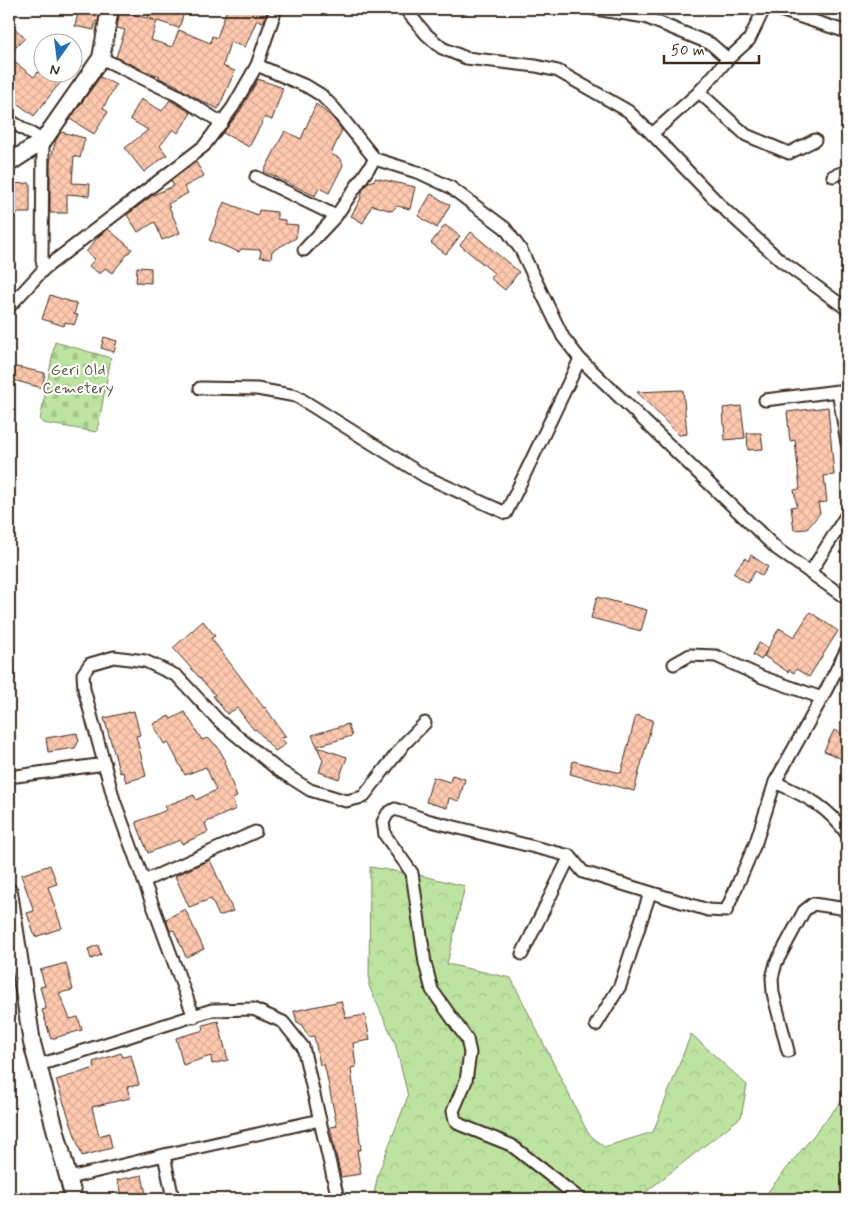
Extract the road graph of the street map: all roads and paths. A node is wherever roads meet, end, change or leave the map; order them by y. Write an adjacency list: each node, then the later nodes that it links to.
1 (110, 9): 8 (main road)
2 (276, 9): 10 (street)
3 (405, 9): 14 (street)
4 (595, 9): 9 (street)
5 (764, 9): 9 (street)
6 (778, 9): 7 (street)
7 (847, 32)
8 (101, 58): 13 (street); 16 (main road)
9 (728, 59): 11 (street)
10 (257, 64): 13 (street); 17 (street)
11 (698, 92): 14 (street); 15 (street)
12 (9, 120): 16 (street)
13 (222, 123): 24 (street)
14 (652, 134): 26 (street)
15 (815, 140)
16 (44, 142): 18 (main road); 24 (street)
17 (375, 159): 22 (street); 27 (street)
18 (9, 163)
19 (847, 171): 20 (street)
20 (833, 176)
21 (256, 177): 22 (street)
22 (336, 216): 23 (street)
23 (304, 250)
24 (44, 269): 25 (street)
25 (9, 307)
26 (847, 310)
27 (580, 359): 28 (street); 32 (street)
28 (200, 388)
29 (765, 400): 30 (street)
30 (847, 443)
31 (847, 514): 32 (street)
32 (810, 573): 33 (street)
33 (847, 599)
34 (847, 649): 36 (street)
35 (674, 664): 36 (street)
36 (822, 698): 40 (street)
37 (425, 723): 38 (street)
38 (105, 764): 39 (street); 44 (street)
39 (9, 777)
40 (776, 782): 42 (street); 46 (street)
41 (255, 832): 44 (street)
42 (847, 834)
43 (570, 856): 46 (street); 49 (street); 60 (street)
44 (144, 881): 50 (street)
45 (9, 892): 47 (main road)
46 (650, 893): 51 (street)
47 (10, 909): 53 (main road)
48 (847, 909): 52 (street)
49 (522, 954)
50 (194, 1017): 53 (street); 54 (street)
51 (596, 1025)
52 (788, 1051)
53 (39, 1065): 56 (main road)
54 (320, 1120): 55 (street); 59 (street)
55 (164, 1155): 56 (street); 58 (street)
56 (69, 1178): 57 (main road)
57 (74, 1199)
58 (174, 1199)
59 (338, 1199)
60 (580, 1199)

